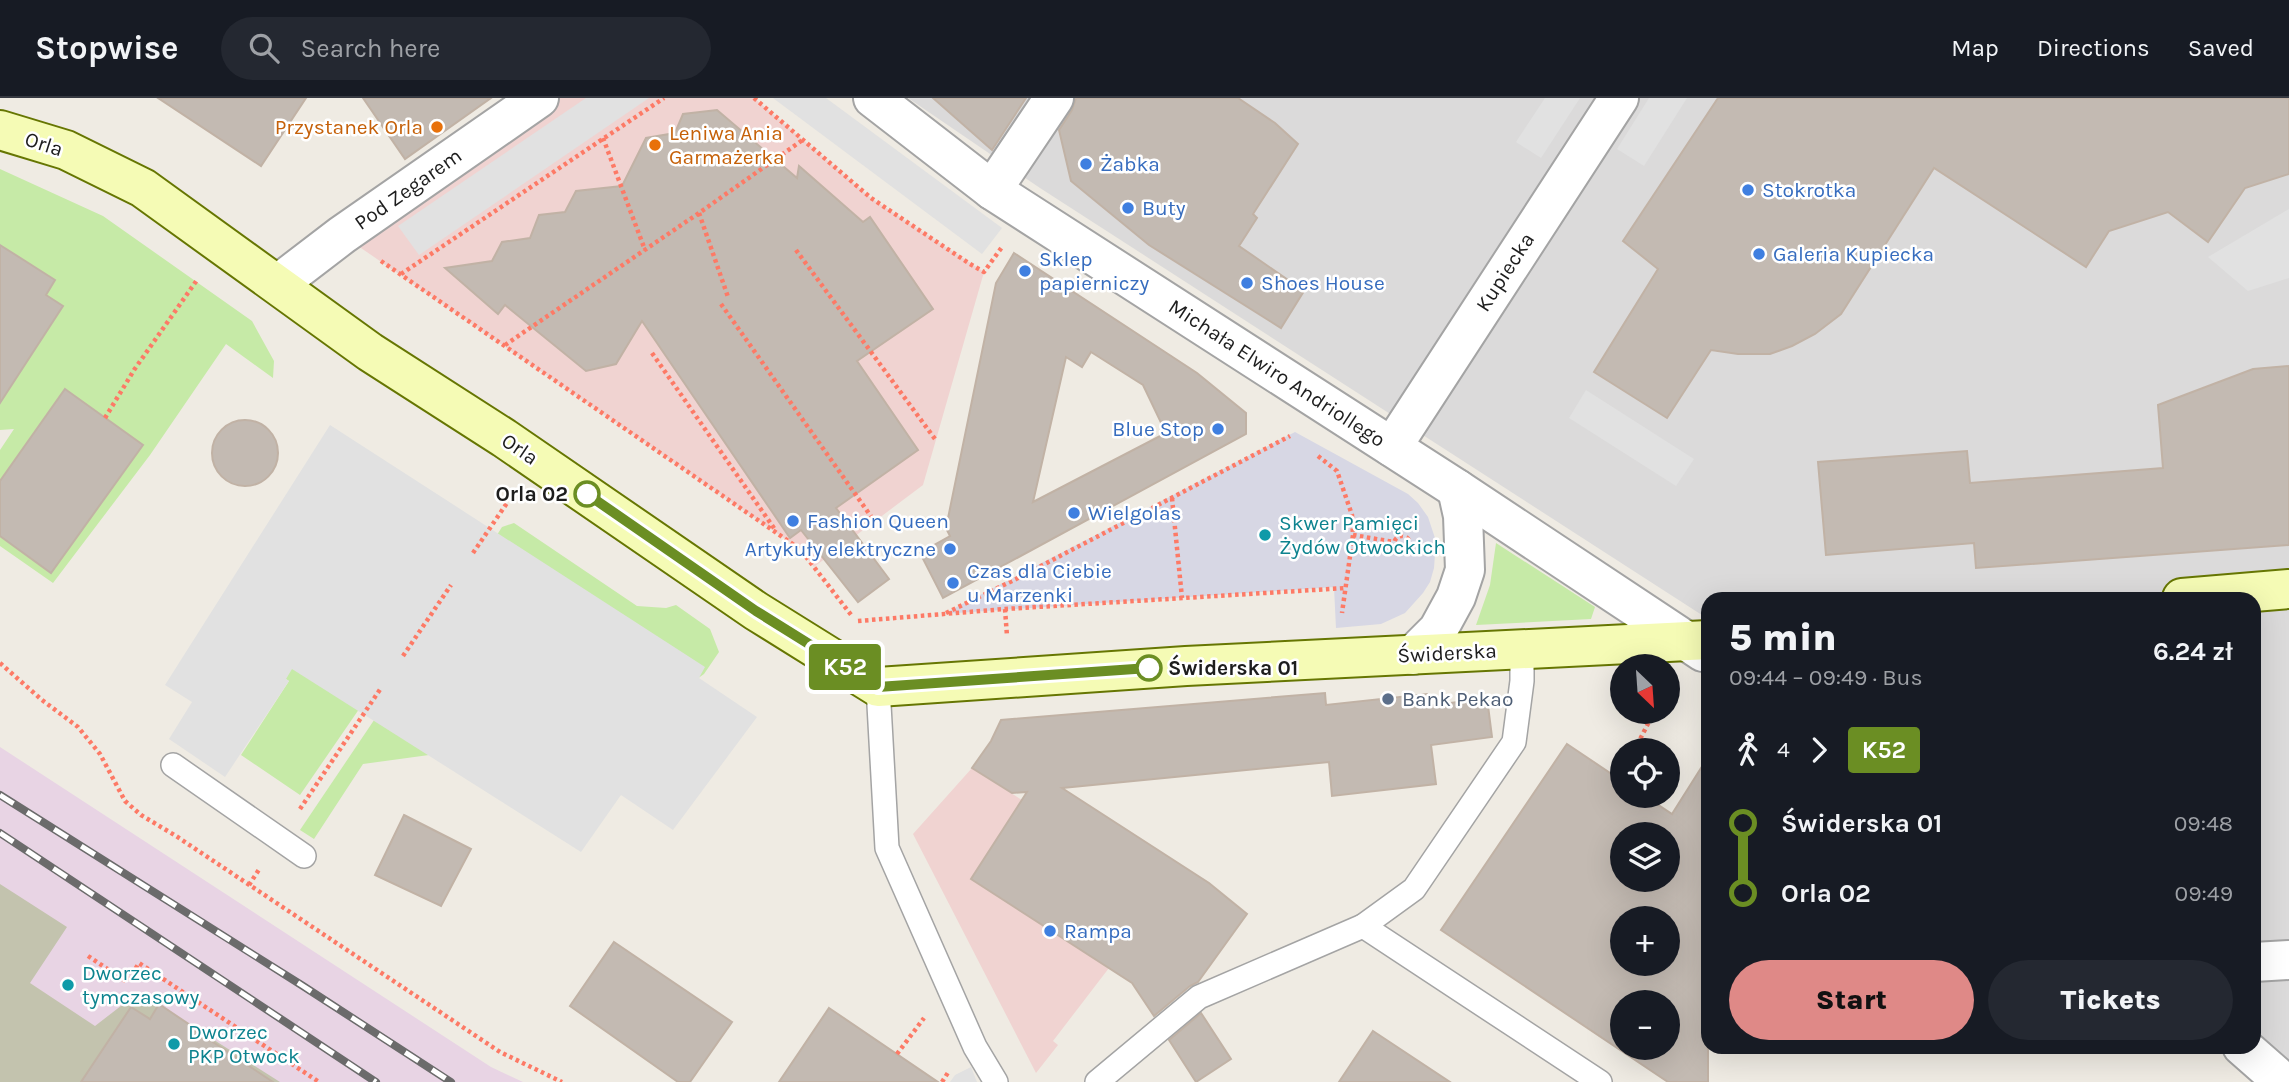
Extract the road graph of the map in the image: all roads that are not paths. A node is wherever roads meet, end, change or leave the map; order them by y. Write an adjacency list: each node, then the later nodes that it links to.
1 (539, 98): 7 (street, Pod Zegarem)
2 (873, 98): 6 (street, Michała Elwiro Andriollego)
3 (1054, 98): 6 (street)
4 (1619, 98): 8 (street, Kupiecka)
5 (0, 130): 7 (street, Orla)
6 (992, 190): 8 (street, Michała Elwiro Andriollego)
7 (278, 284): 15 (street, Orla)
8 (1392, 447): 9 (street, Michała Elwiro Andriollego)
9 (1457, 489): 12 (street, Michała Elwiro Andriollego); 14 (street)
10 (2289, 589): 11 (street)
11 (2253, 592)
12 (1701, 645): 13 (street, Świderska)
13 (1522, 649): 14 (street, Świderska); 18 (lane)
14 (1413, 655): 15 (street, Świderska)
15 (878, 687): 22 (lane)
16 (173, 765): 17 (lane)
17 (304, 856)
18 (1363, 926): 23 (lane); 24 (lane)
19 (2289, 960): 20 (street)
20 (2261, 962)
21 (2251, 1054): 25 (street)
22 (996, 1082)
23 (1097, 1082)
24 (1600, 1082)
25 (2283, 1082)

